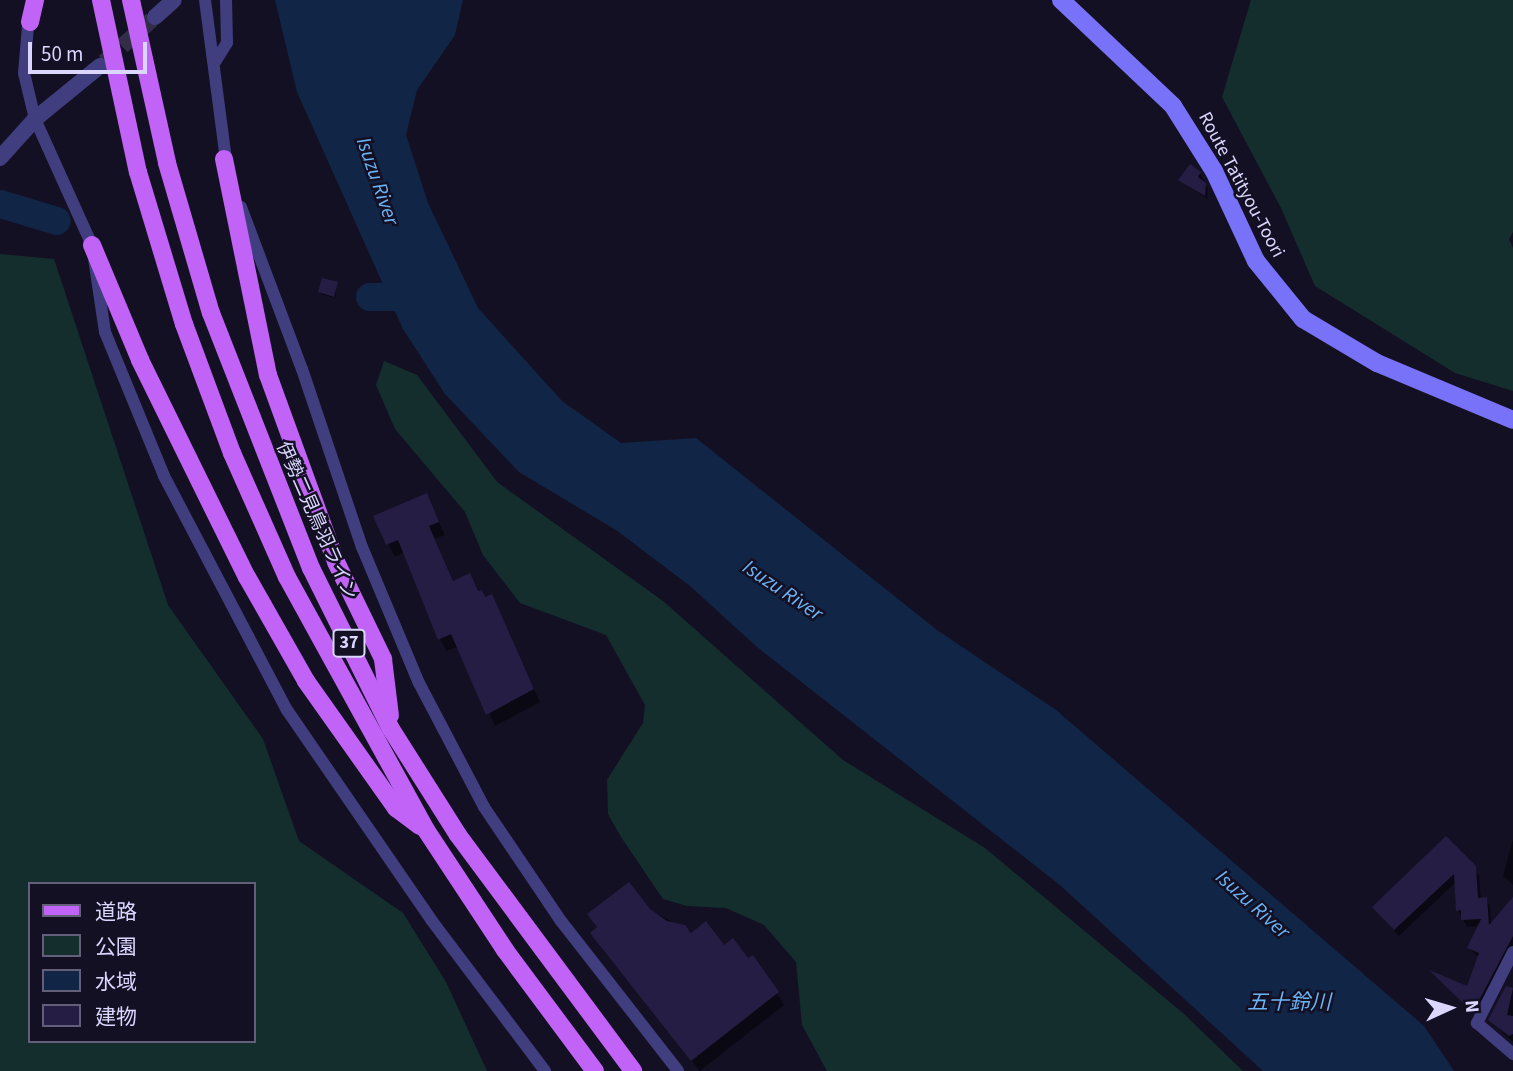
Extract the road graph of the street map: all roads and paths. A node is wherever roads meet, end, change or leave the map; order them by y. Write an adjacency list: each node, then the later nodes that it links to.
1 (27, 0): 10 (street)
2 (35, 0): 10 (main road)
3 (101, 0): 19 (main road, 37)
4 (131, 0): 18 (main road, 伊勢二見鳥羽ライン / 37)
5 (174, 0): 9 (street)
6 (205, 0): 11 (street)
7 (226, 0): 11 (street)
8 (1061, 0): 17 (main road, Route Tatityou-Toori)
9 (155, 17)
10 (30, 22): 13 (street)
11 (215, 62): 15 (street)
12 (100, 66): 13 (street)
13 (35, 119): 14 (street); 16 (street)
14 (0, 158)
15 (224, 159): 18 (main road); 25 (street)
16 (92, 245): 19 (main road); 22 (street)
17 (1513, 420)
18 (391, 729): 24 (main road, 伊勢二見鳥羽ライン / 37)
19 (426, 830): 23 (main road, 37)
20 (1513, 952): 21 (street)
21 (1513, 1054)
22 (545, 1071)
23 (595, 1071)
24 (633, 1071)
25 (678, 1071)

